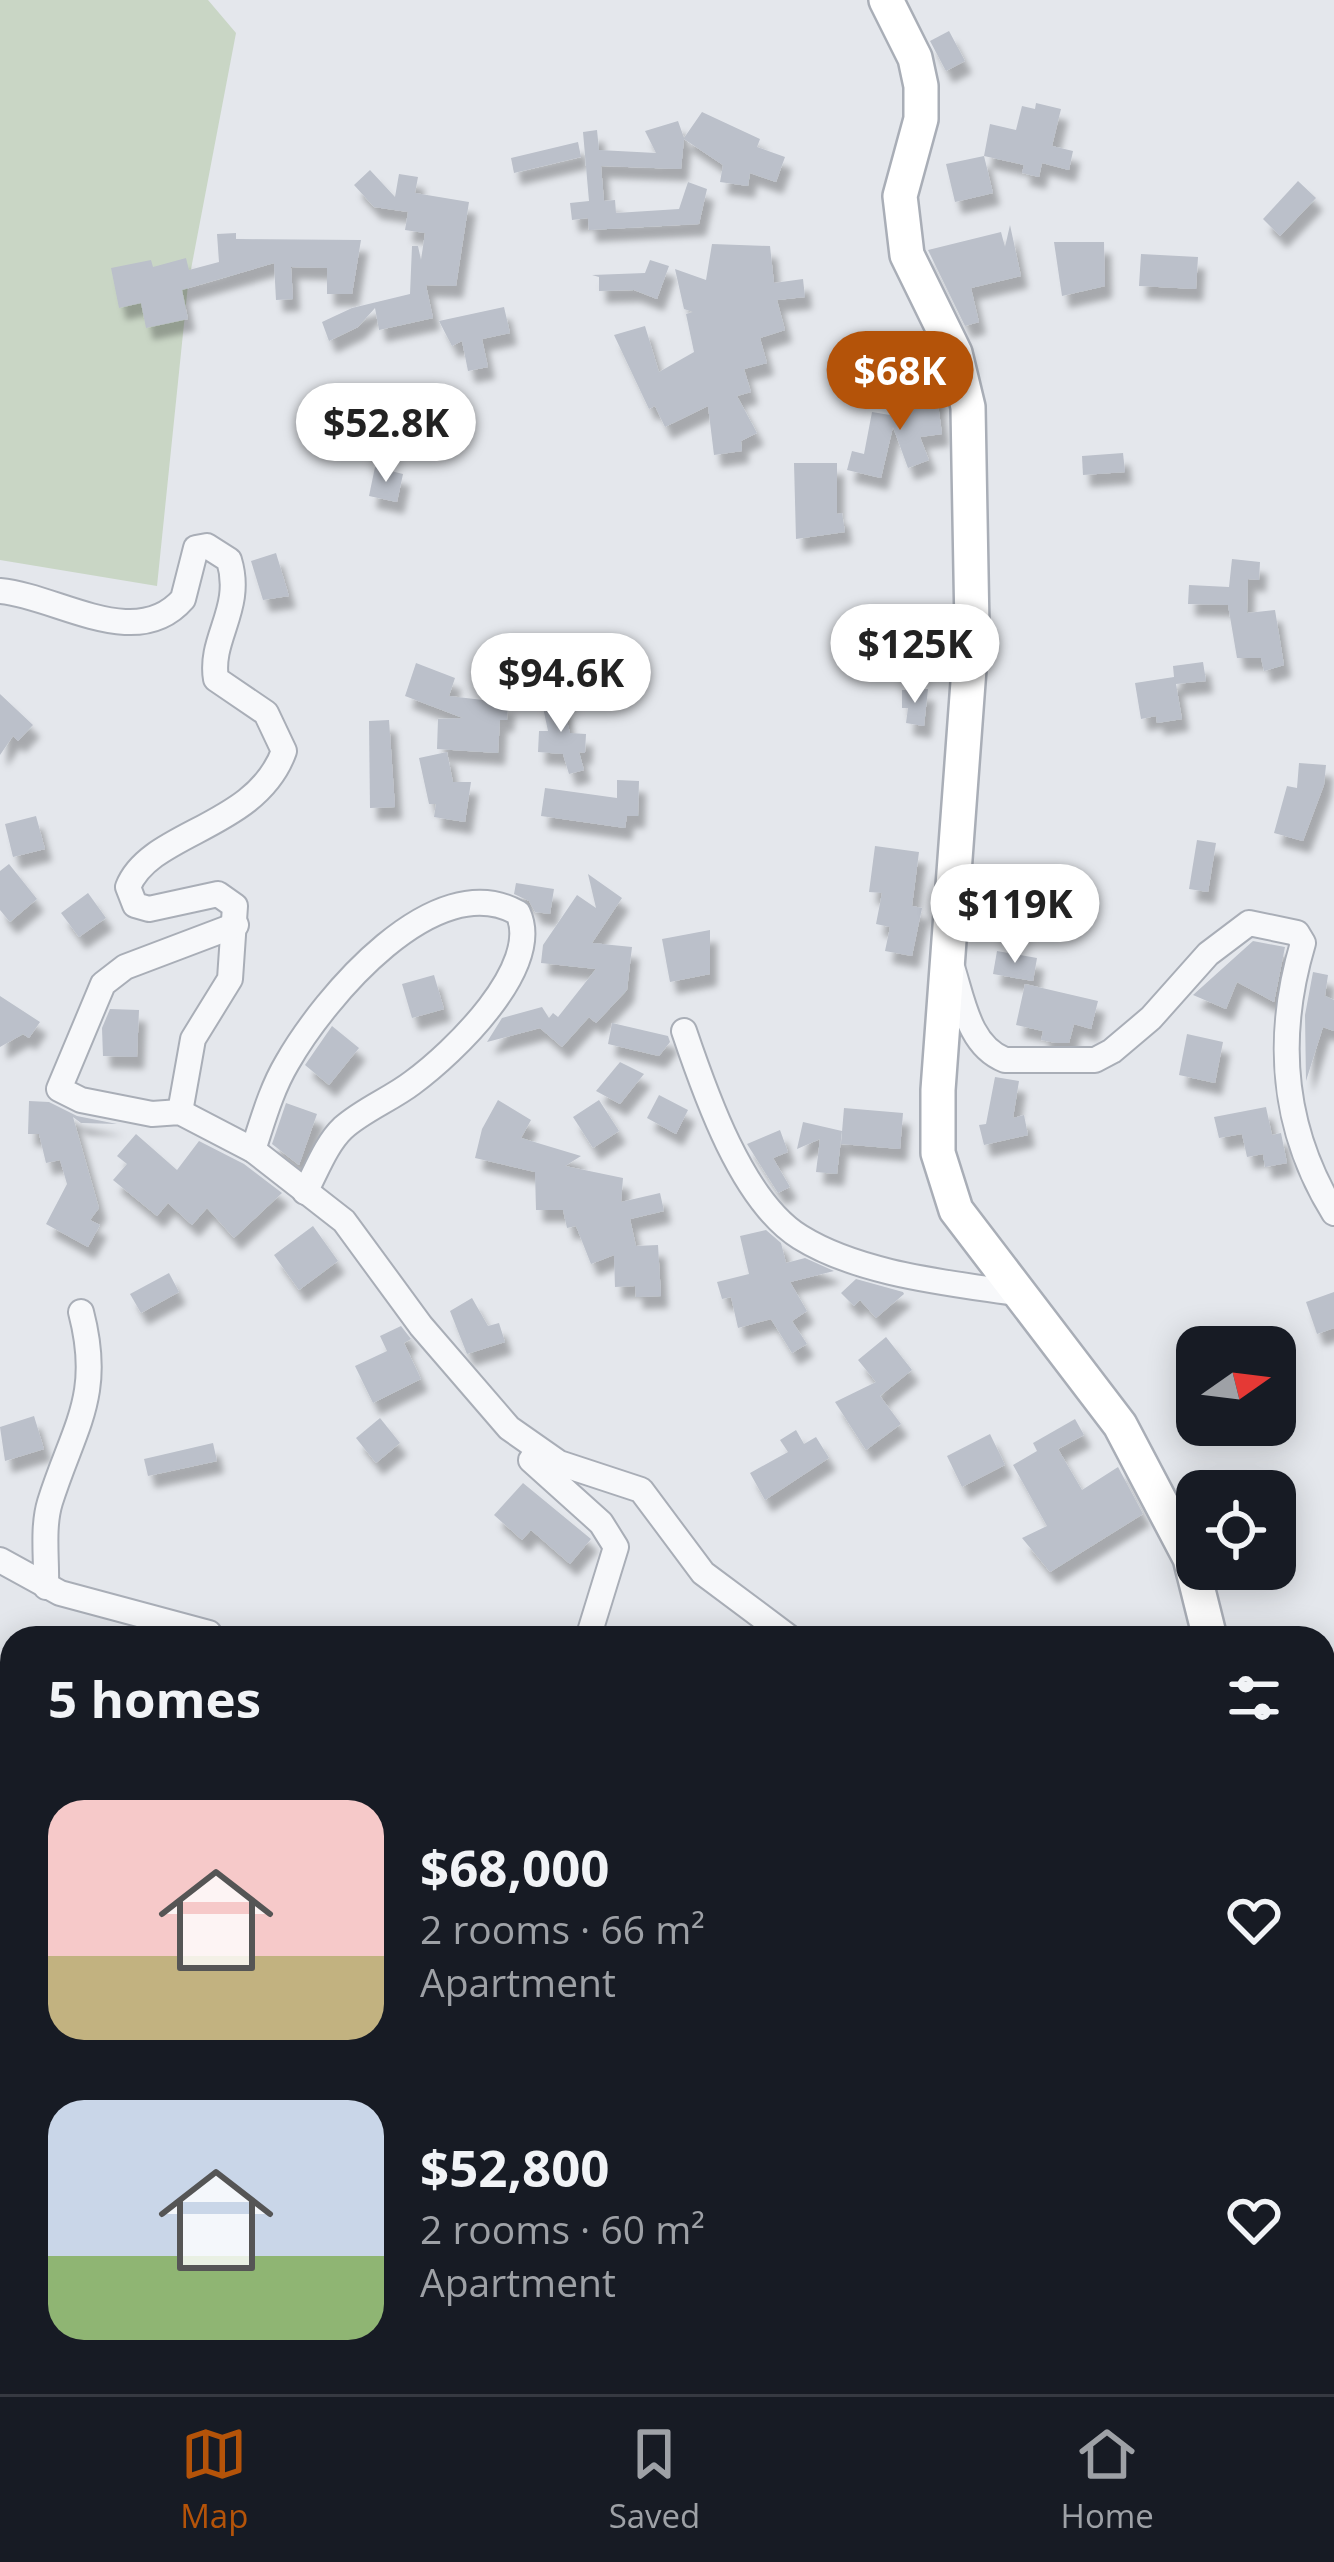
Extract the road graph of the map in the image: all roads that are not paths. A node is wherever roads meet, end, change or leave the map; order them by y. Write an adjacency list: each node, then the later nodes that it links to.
1 (886, 0): 4 (street)
2 (0, 591): 3 (street)
3 (236, 925): 6 (street); 6 (street)
4 (950, 961): 9 (street); 10 (street)
5 (684, 1031): 10 (street)
6 (180, 1112): 7 (street)
7 (253, 1150): 8 (street); 8 (street)
8 (305, 1192): 12 (street)
9 (1334, 1213)
10 (1022, 1294): 18 (street)
11 (81, 1312): 14 (street)
12 (509, 1428): 16 (street); 17 (street)
13 (0, 1560): 14 (street)
14 (46, 1587): 15 (street)
15 (184, 1626)
16 (592, 1626)
17 (774, 1626)
18 (1207, 1626)

